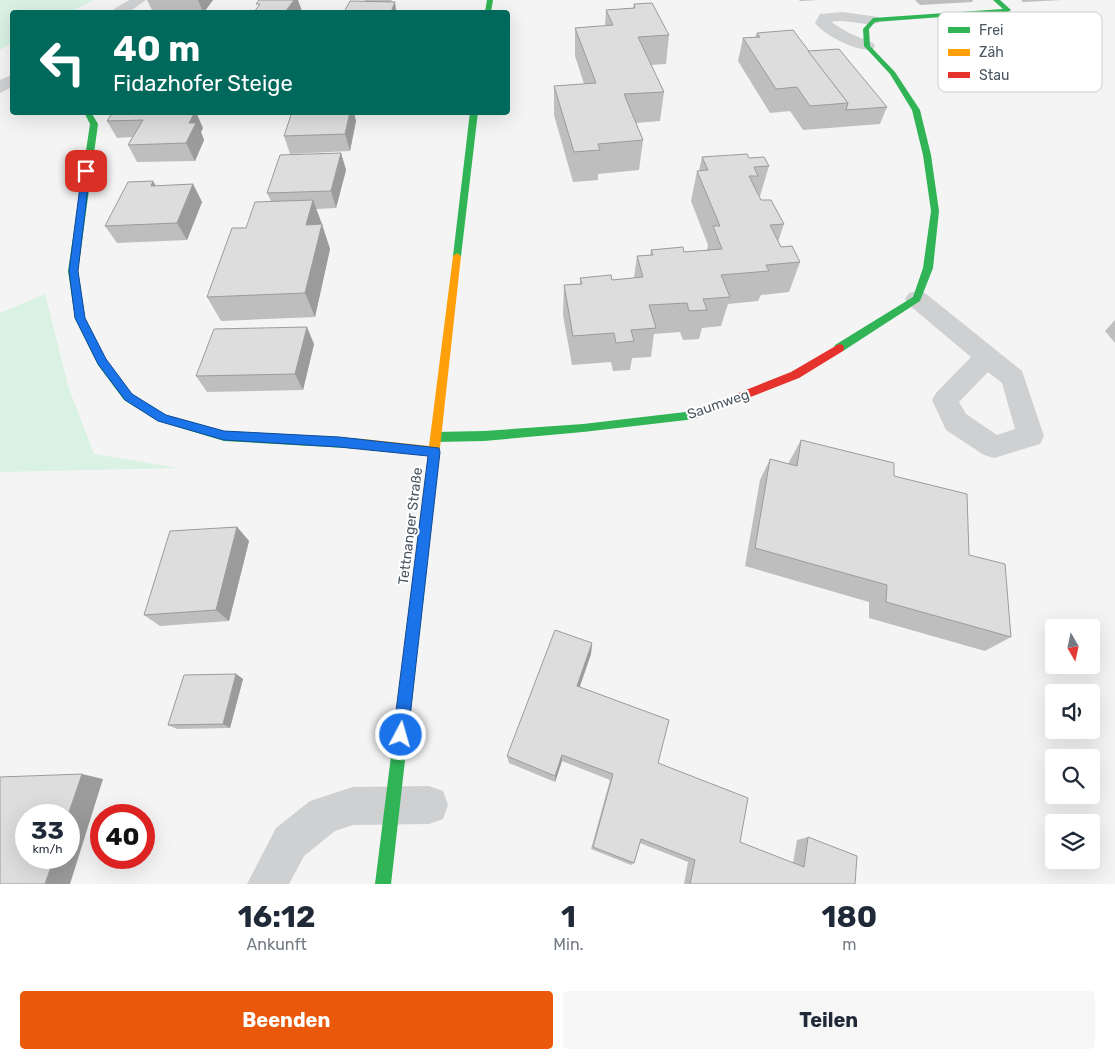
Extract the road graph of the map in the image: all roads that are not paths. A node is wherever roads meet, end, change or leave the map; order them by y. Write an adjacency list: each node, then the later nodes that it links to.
1 (139, 0): 3 (street)
2 (996, 0): 4 (street)
3 (122, 10)
4 (977, 12)
5 (938, 14): 6 (street)
6 (873, 20): 7 (street); 7 (street)
7 (867, 46): 10 (street)
8 (91, 115): 13 (street)
9 (474, 115): 12 (street, Tettnanger Straße)
10 (917, 300): 11 (street); 12 (street, Saumweg)
11 (987, 357)
12 (436, 437): 13 (street, Tettnanger Straße)
13 (434, 452): 15 (street, Tettnanger Straße)
14 (430, 805): 15 (street)
15 (393, 806): 16 (street); 17 (street, Tettnanger Straße)
16 (267, 884)
17 (383, 884)

